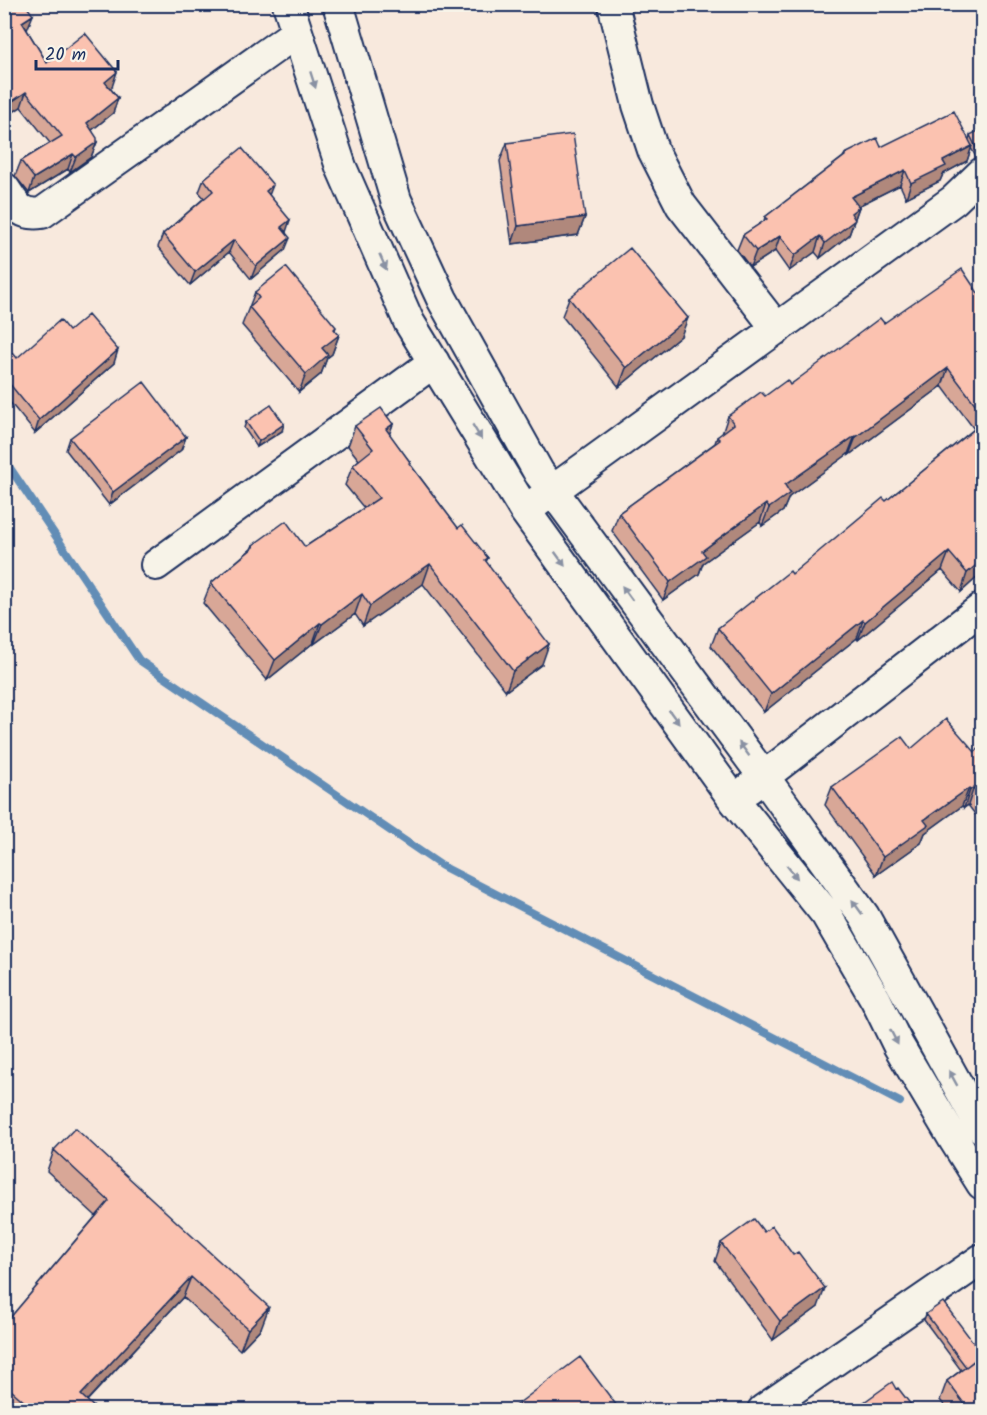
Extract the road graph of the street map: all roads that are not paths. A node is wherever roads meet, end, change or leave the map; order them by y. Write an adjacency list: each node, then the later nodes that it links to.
1 (338, 4): 8 (street)
2 (613, 4): 6 (street)
3 (293, 18): 5 (street); 7 (street, one-way to 7)
4 (982, 173): 6 (street)
5 (4, 188)
6 (777, 329): 8 (street)
7 (434, 362): 9 (street, one-way to 9); 10 (street)
8 (553, 491): 9 (street); 12 (street, one-way to 8)
9 (525, 511): 13 (street, one-way to 13)
10 (156, 565)
11 (982, 608): 12 (street)
12 (764, 777): 13 (street); 14 (street, one-way to 12)
13 (734, 800): 15 (street, one-way to 15)
14 (982, 1128)
15 (982, 1184)
16 (982, 1259): 17 (street)
17 (763, 1410)

